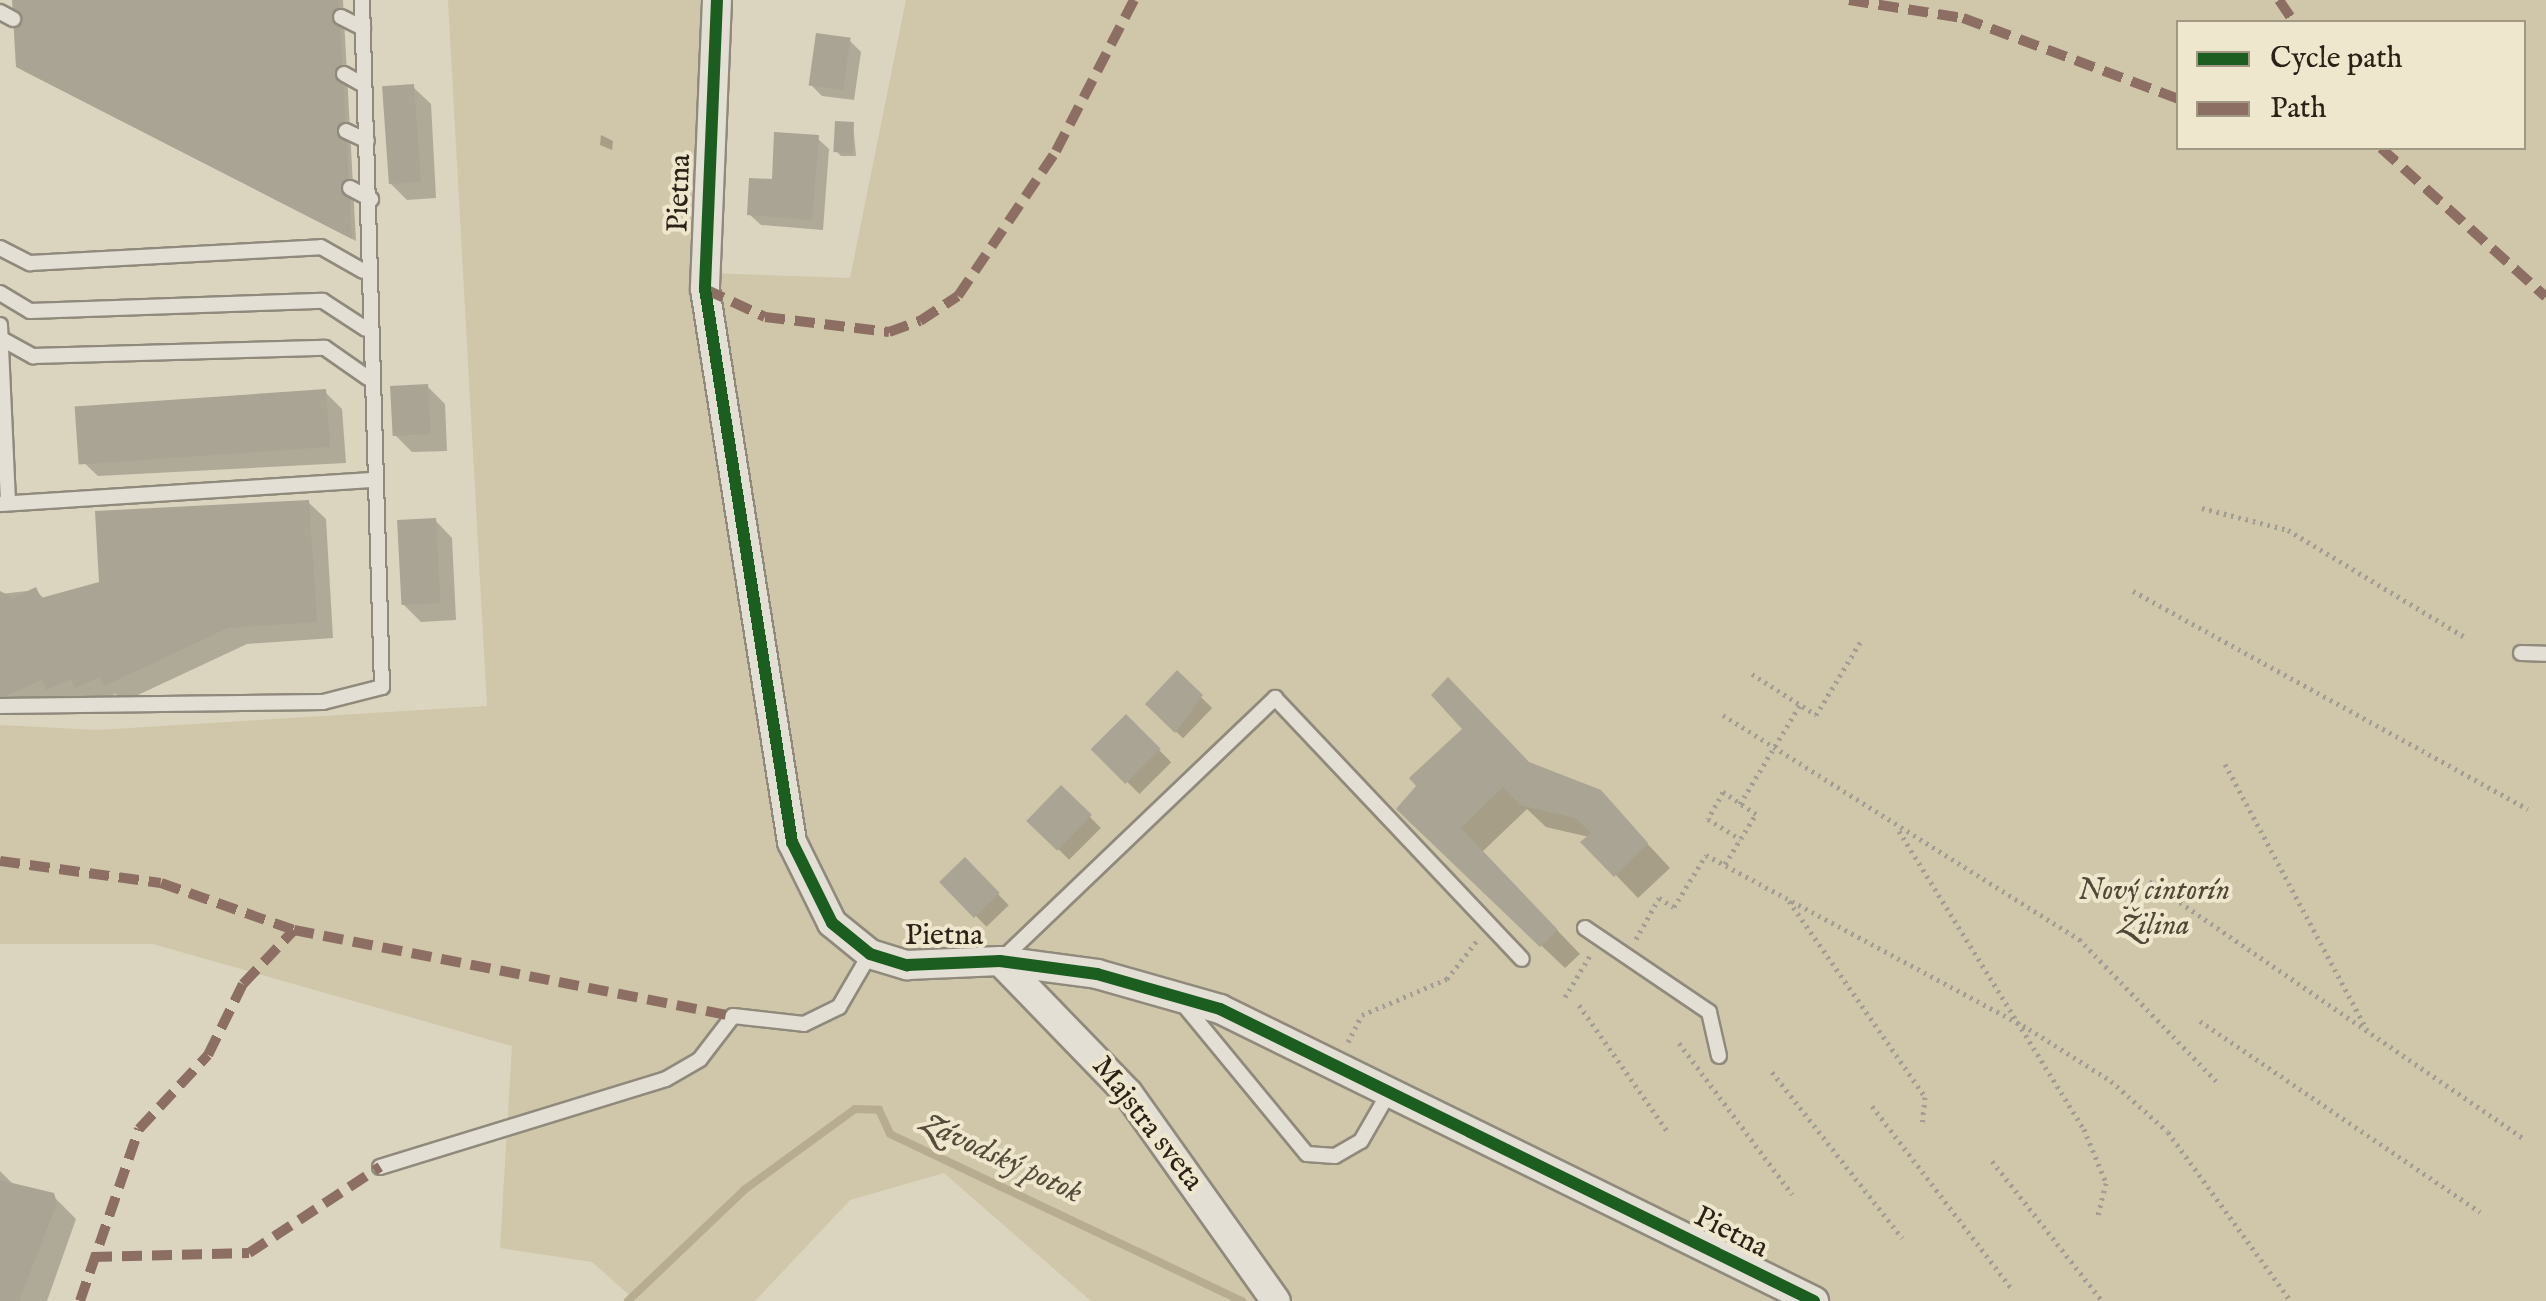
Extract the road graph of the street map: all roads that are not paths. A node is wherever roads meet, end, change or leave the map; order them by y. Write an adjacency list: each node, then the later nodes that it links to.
1 (362, 0): 4 (lane)
2 (717, 0): 24 (street, Pietna)
3 (340, 17): 4 (lane)
4 (363, 28): 6 (lane)
5 (344, 74): 6 (lane)
6 (364, 85): 8 (lane)
7 (346, 131): 8 (lane)
8 (367, 141): 10 (lane)
9 (350, 188): 10 (lane)
10 (370, 199): 12 (lane)
11 (0, 248): 12 (lane)
12 (363, 271): 15 (lane)
13 (0, 293): 15 (lane)
14 (0, 325): 16 (lane)
15 (366, 329): 17 (lane)
16 (0, 338): 17 (lane); 19 (lane)
17 (368, 378): 18 (lane)
18 (372, 480): 19 (lane); 22 (lane)
19 (4, 504)
20 (2521, 653): 21 (lane)
21 (2546, 654)
22 (0, 706)
23 (1585, 928): 28 (lane)
24 (870, 954): 26 (street, Pietna); 30 (lane)
25 (1522, 959): 26 (lane)
26 (1000, 961): 27 (street, Pietna); 31 (street, Majstra sveta)
27 (1175, 995): 29 (street, Pietna); 29 (lane)
28 (1719, 1056)
29 (1392, 1088): 32 (street, Pietna)
30 (380, 1167)
31 (1276, 1301)
32 (1814, 1301)

